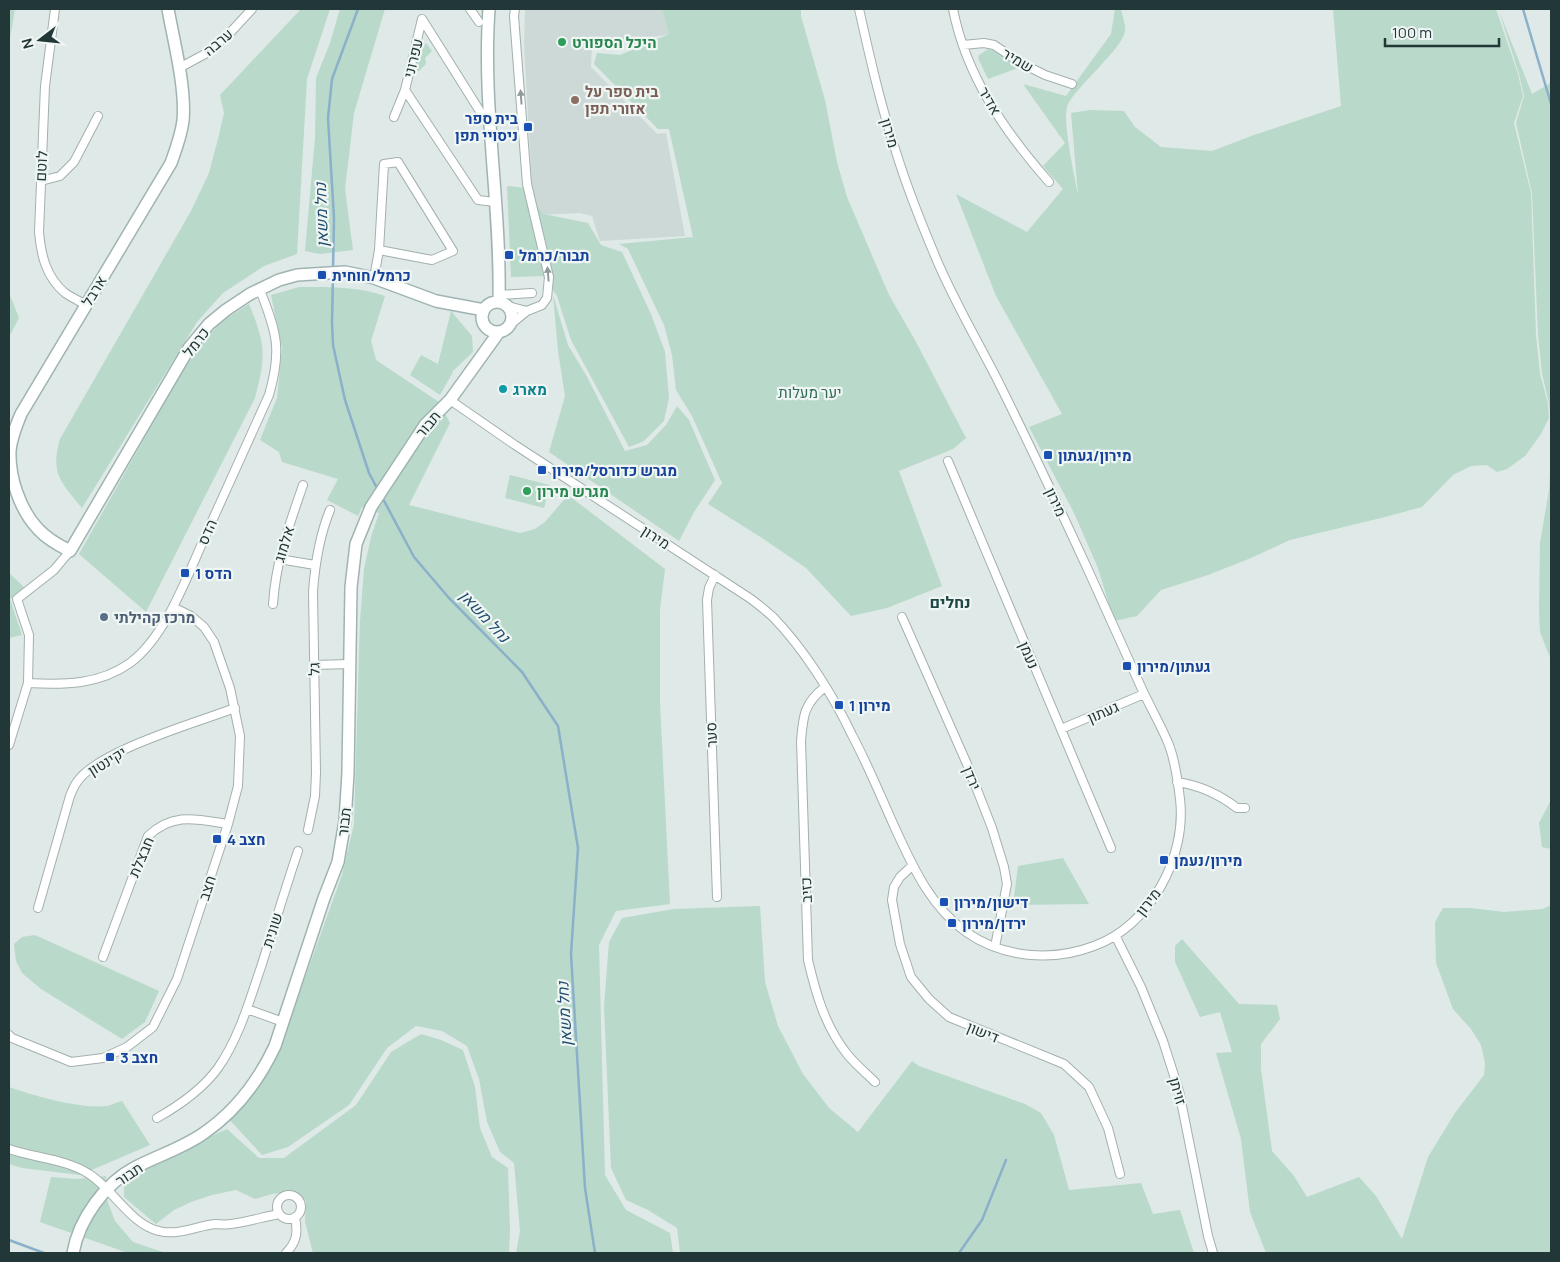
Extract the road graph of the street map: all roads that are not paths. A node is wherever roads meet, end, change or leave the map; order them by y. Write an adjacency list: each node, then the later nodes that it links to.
1 (55, 9): 17 (street, לוטם)
2 (168, 9): 11 (street, ארבל)
3 (252, 9): 11 (street, ערבה)
4 (470, 9): 9 (street)
5 (489, 9): 19 (street)
6 (516, 9): 27 (street, one-way to 6)
7 (860, 9): 45 (street, מירון)
8 (953, 9): 10 (street, אדיר)
9 (479, 22)
10 (963, 45): 12 (street, שמיר); 18 (street, אדיר)
11 (179, 68): 25 (street, ארבל)
12 (1072, 84)
13 (405, 90): 14 (street, עפרוני); 16 (street); 19 (street, עפרוני)
14 (480, 113)
15 (98, 116): 17 (street)
16 (394, 117)
17 (41, 182): 25 (street, לוטם)
18 (1049, 182)
19 (495, 202): 24 (street)
20 (379, 250): 20 (street); 21 (street)
21 (374, 278): 22 (street, כרמל); 26 (street, כרמל)
22 (260, 290): 34 (street, כרמל); 39 (street, הדס)
23 (532, 293): 24 (street)
24 (502, 301): 26 (street); 27 (street); 28 (street)
25 (86, 305): 34 (street, ארבל)
26 (484, 310): 29 (street)
27 (527, 311): 28 (street)
28 (511, 324): 29 (street)
29 (499, 332): 30 (street, תבור)
30 (450, 400): 37 (street, מירון); 41 (street, תבור)
31 (948, 461): 47 (street, נעמן)
32 (303, 485): 35 (street, אלמוג)
33 (330, 510): 36 (street, גל)
34 (70, 551): 43 (street, כרמל)
35 (278, 559): 36 (street); 38 (street, אלמוג)
36 (315, 565): 42 (street, גל)
37 (715, 575): 44 (street, מירון); 56 (street, סער)
38 (273, 604)
39 (173, 607): 43 (street, הדס); 46 (street, חצב)
40 (902, 617): 59 (street, ירדן)
41 (350, 664): 42 (street); 62 (street, תבור)
42 (314, 665): 52 (street, גל)
43 (28, 682): 48 (street)
44 (825, 687): 55 (street, מירון); 64 (street, כזיב)
45 (1144, 694): 47 (street, געתון); 49 (street, מירון)
46 (235, 708): 51 (street, חצב); 57 (street, יקינטון)
47 (1061, 729): 53 (street, נעמן)
48 (9, 745)
49 (1177, 782): 50 (street); 58 (street, מירון)
50 (1245, 808)
51 (228, 824): 60 (street, חבצלת); 63 (street, חצב)
52 (308, 830)
53 (1111, 848)
54 (298, 851): 61 (street, שונית)
55 (912, 866): 59 (street, מירון); 67 (street, דישון)
56 (717, 896)
57 (38, 908)
58 (1116, 936): 59 (street, מירון); 73 (street, זויתן)
59 (995, 947)
60 (103, 957)
61 (247, 1008): 62 (street); 65 (street, שונית)
62 (284, 1022): 68 (street, תבור)
63 (9, 1035)
64 (875, 1082)
65 (157, 1118)
66 (9, 1149): 68 (street)
67 (1120, 1174)
68 (107, 1190): 69 (street); 71 (street, תבור)
69 (279, 1214): 70 (street); 70 (street)
70 (295, 1217): 72 (street)
71 (73, 1253)
72 (286, 1253)
73 (1213, 1253)

